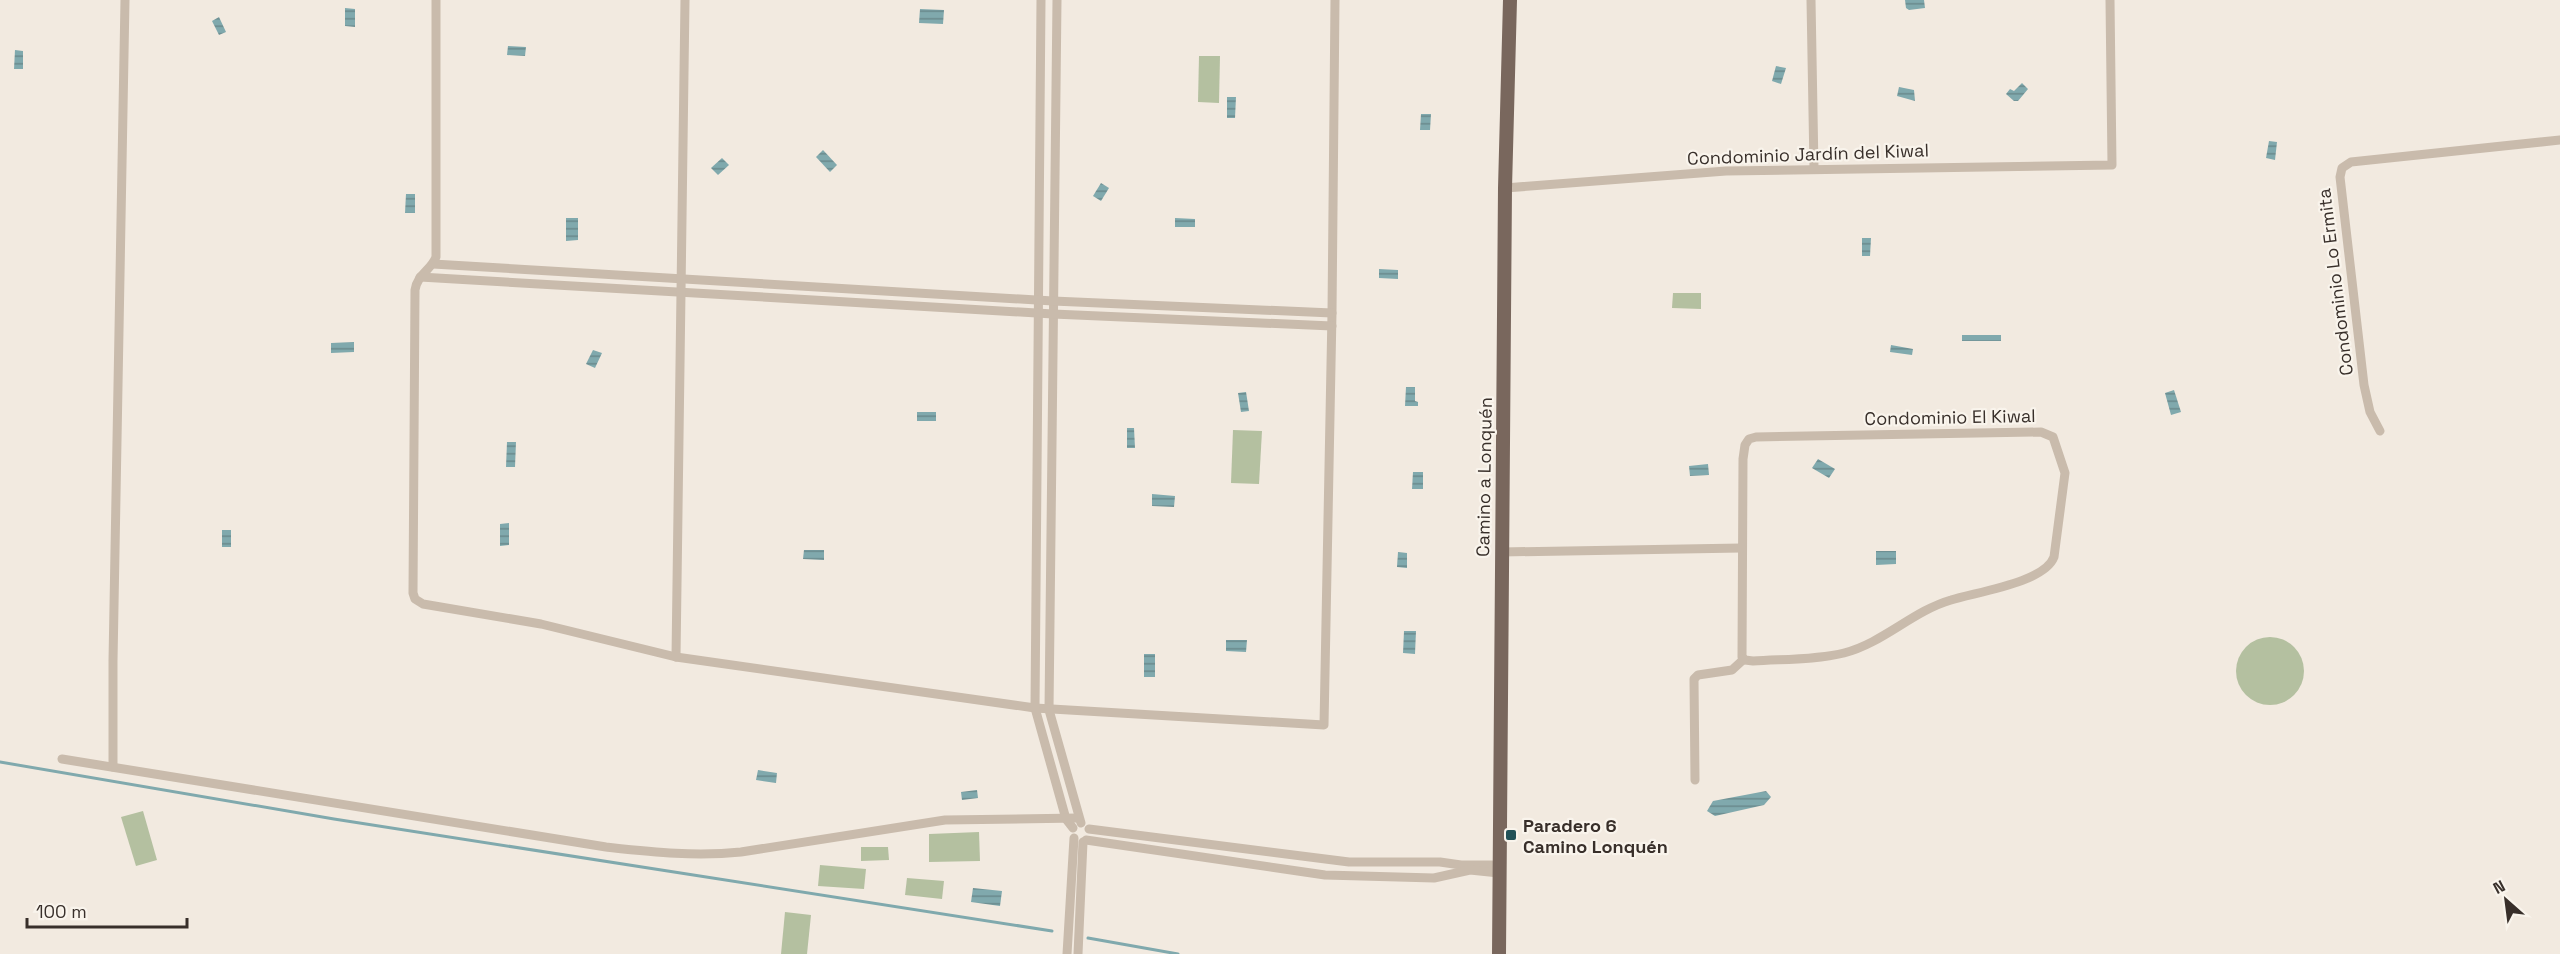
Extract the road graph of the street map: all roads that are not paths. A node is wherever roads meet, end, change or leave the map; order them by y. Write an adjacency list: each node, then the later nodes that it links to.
1 (125, 0): 31 (street)
2 (436, 0): 13 (street)
3 (685, 0): 15 (street)
4 (1041, 0): 17 (street)
5 (1057, 0): 18 (street)
6 (1335, 0): 20 (street)
7 (1510, 0): 12 (main road, Camino a Lonquén)
8 (1811, 0): 11 (street)
9 (2110, 0): 11 (street, Condominio Jardín del Kiwal)
10 (2560, 140): 23 (street, Condominio Lo Ermita)
11 (1814, 168): 12 (street, Condominio Jardín del Kiwal)
12 (1505, 188): 25 (main road, Camino a Lonquén)
13 (433, 264): 14 (street); 15 (street)
14 (420, 277): 16 (street); 26 (street)
15 (683, 278): 16 (street); 17 (street)
16 (683, 291): 19 (street); 26 (street)
17 (1038, 300): 18 (street); 19 (street)
18 (1053, 301): 20 (street); 21 (street)
19 (1038, 313): 21 (street); 28 (street)
20 (1332, 313): 22 (street)
21 (1053, 314): 22 (street); 29 (street)
22 (1332, 326): 29 (street)
23 (2380, 431)
24 (1741, 548): 25 (street); 27 (street, Condominio El Kiwal); 27 (street, Condominio El Kiwal)
25 (1502, 552): 36 (main road, Camino a Lonquén)
26 (676, 657): 28 (street)
27 (1744, 659): 32 (street)
28 (1035, 708): 29 (street); 33 (street)
29 (1049, 710): 34 (street)
30 (62, 759): 31 (street)
31 (113, 767): 33 (street)
32 (1695, 780)
33 (1066, 819): 34 (street)
34 (1080, 824): 35 (street); 35 (street); 36 (street)
35 (1081, 840): 36 (street); 37 (street); 38 (street)
36 (1499, 869): 39 (main road, Camino a Lonquén)
37 (1067, 954)
38 (1078, 954)
39 (1499, 954)

